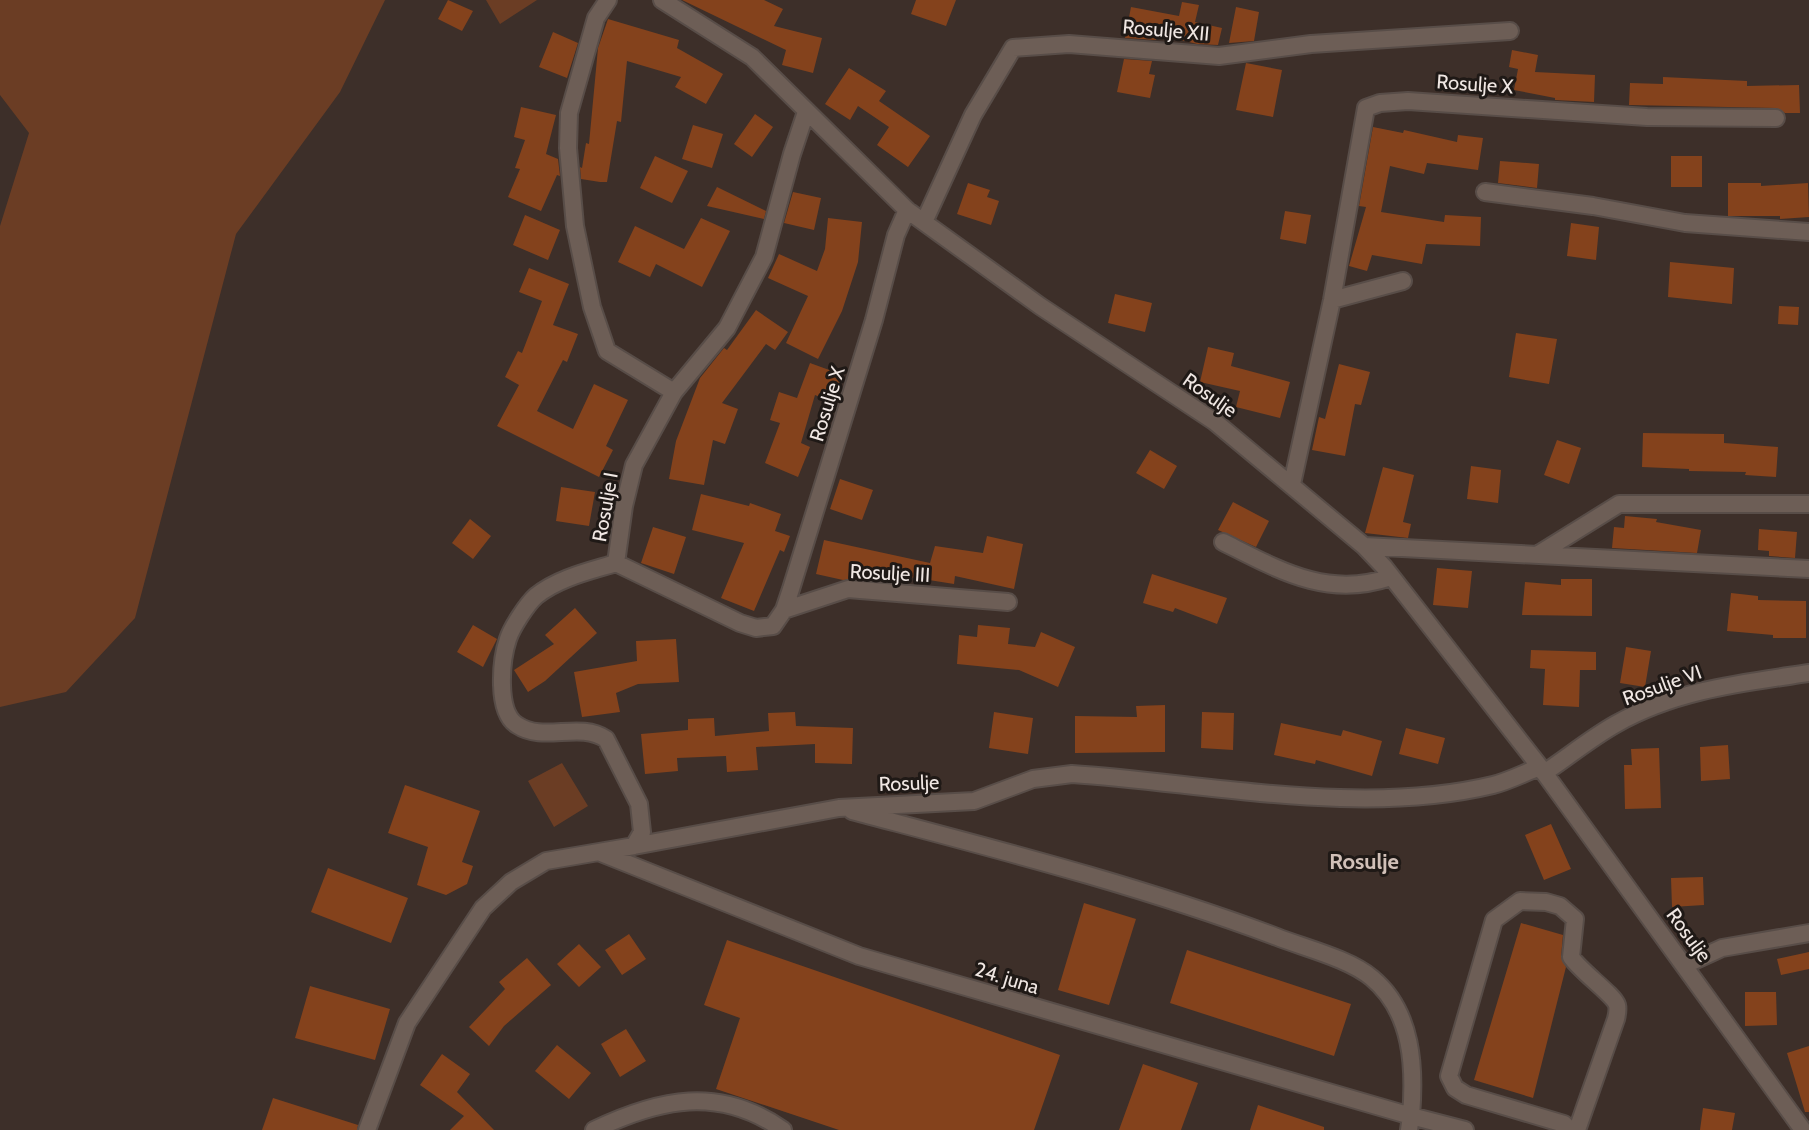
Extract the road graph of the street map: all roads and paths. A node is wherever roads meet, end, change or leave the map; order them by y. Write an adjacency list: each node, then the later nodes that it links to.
1 (608, 0): 12 (street)
2 (662, 0): 4 (street, Rosulje)
3 (1510, 31): 8 (street, Rosulje XII)
4 (806, 112): 7 (street, Rosulje); 12 (street, Rosulje I)
5 (1776, 118): 11 (street, Rosulje X)
6 (1485, 192): 9 (street)
7 (907, 210): 8 (street, Rosulje); 22 (street, Rosulje X)
8 (924, 222): 13 (street, Rosulje)
9 (1809, 232)
10 (1403, 281): 11 (street)
11 (1332, 300): 13 (street, Rosulje X)
12 (674, 392): 18 (street, Rosulje I)
13 (1292, 484): 16 (street, Rosulje)
14 (1809, 504): 17 (street)
15 (1223, 542): 20 (street)
16 (1364, 546): 17 (street); 20 (street, Rosulje)
17 (1537, 555): 19 (street)
18 (616, 563): 22 (street, Rosulje III); 26 (street, Rosulje I)
19 (1809, 569)
20 (1391, 577): 24 (street, Rosulje)
21 (1008, 602): 22 (street, Rosulje III)
22 (784, 610)
23 (1809, 673): 24 (street, Rosulje VI)
24 (1542, 770): 25 (street, Rosulje); 29 (street, Rosulje)
25 (839, 808): 26 (street, Rosulje); 30 (street)
26 (634, 846): 27 (street)
27 (601, 853): 30 (street, 24. juna); 31 (street)
28 (1809, 933): 29 (street)
29 (1685, 964): 37 (street, Rosulje)
30 (1410, 1123): 34 (street, 24. juna)
31 (367, 1130)
32 (594, 1130): 33 (street)
33 (783, 1130)
34 (1465, 1130)
35 (1569, 1130): 36 (street)
36 (1577, 1130)
37 (1803, 1130)

